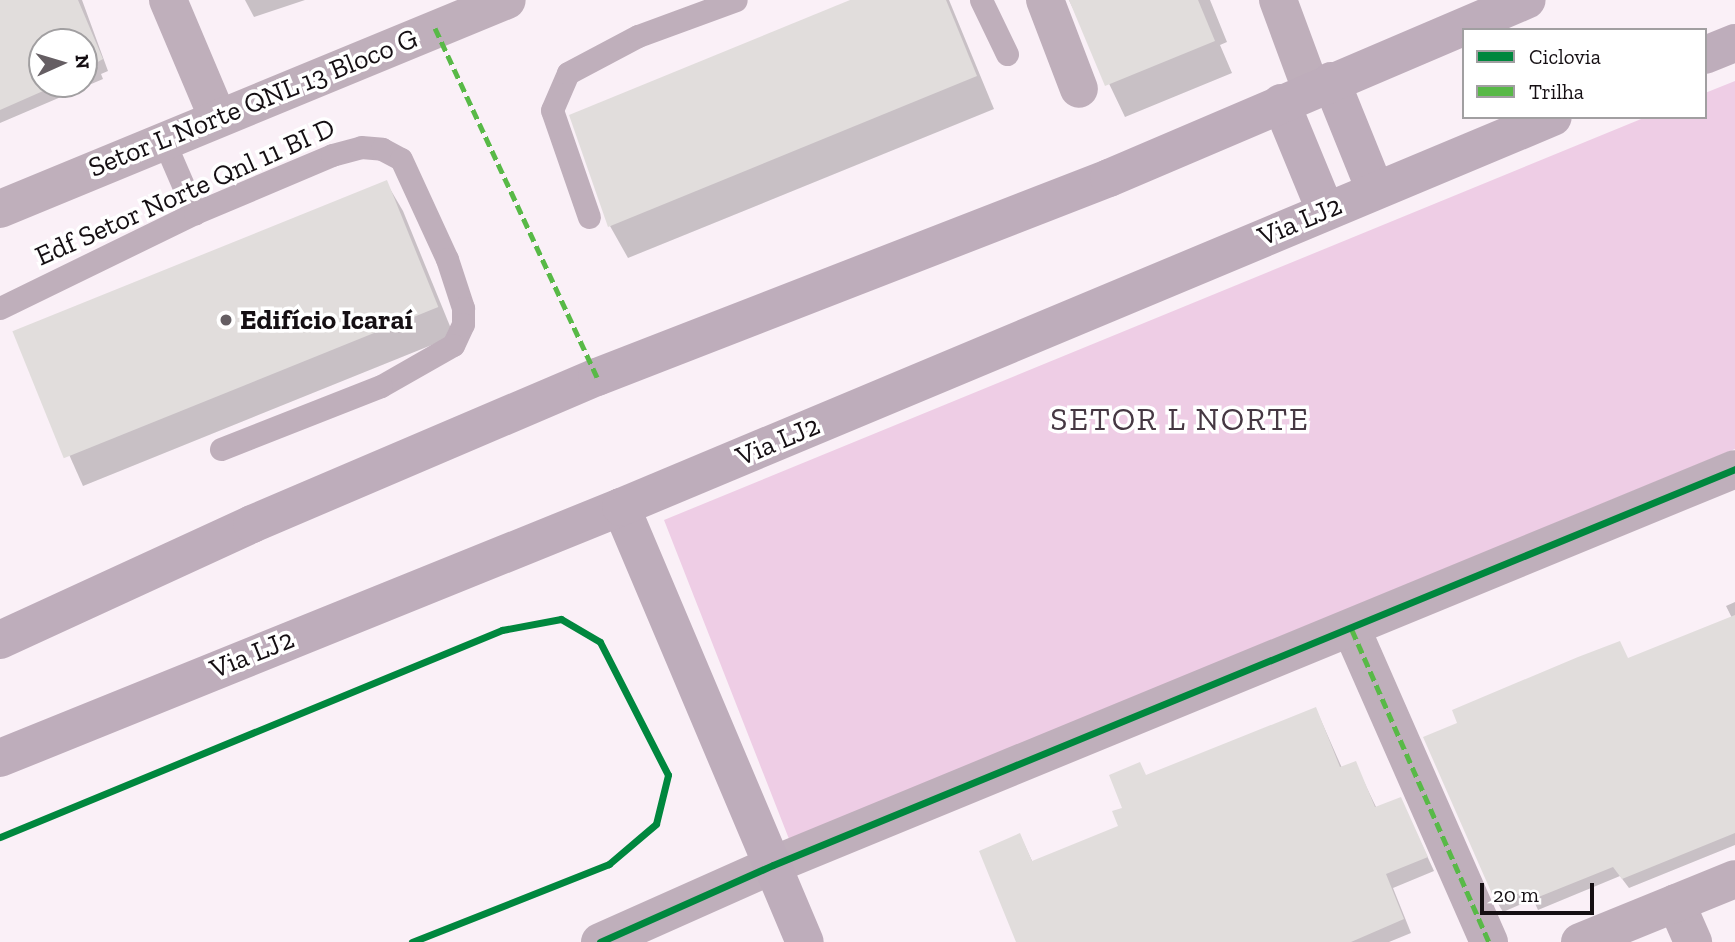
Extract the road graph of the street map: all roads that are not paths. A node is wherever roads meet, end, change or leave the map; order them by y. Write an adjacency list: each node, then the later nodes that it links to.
1 (168, 0): 15 (street)
2 (507, 0): 9 (street, Setor L Norte QNL 13 Bloco G)
3 (736, 0): 8 (lane)
4 (981, 0): 11 (lane)
5 (1045, 0): 13 (street)
6 (1278, 0): 14 (street)
7 (1527, 0): 14 (main road)
8 (694, 7): 22 (lane)
9 (429, 14): 15 (street, Setor L Norte QNL 13 Bloco G)
10 (1735, 43): 12 (main road)
11 (1007, 54)
12 (1707, 54)
13 (1079, 89)
14 (1308, 91): 18 (main road); 20 (main road); 28 (main road)
15 (217, 116): 17 (street, Setor L Norte QNL 13 Bloco G)
16 (1548, 119): 18 (main road, Via LJ2)
17 (163, 139): 19 (street, Setor L Norte QNL 13 Bloco G); 21 (lane)
18 (1375, 190): 20 (main road, Via LJ2)
19 (0, 209)
20 (1325, 210): 26 (main road, Via LJ2)
21 (195, 213): 23 (lane, Edf Setor Norte Qnl 11 BI D); 24 (lane, Edf Setor Norte Qnl 11 BI D)
22 (589, 217)
23 (0, 308)
24 (221, 449)
25 (1735, 469): 27 (street)
26 (621, 507): 29 (main road, Via LJ2); 30 (main road)
27 (1352, 630): 30 (street); 35 (street)
28 (0, 640)
29 (0, 758)
30 (774, 865): 33 (street); 34 (main road)
31 (1735, 879): 32 (street)
32 (1676, 903): 36 (street); 37 (street)
33 (600, 942)
34 (805, 942)
35 (1489, 942)
36 (1580, 942)
37 (1693, 942)

